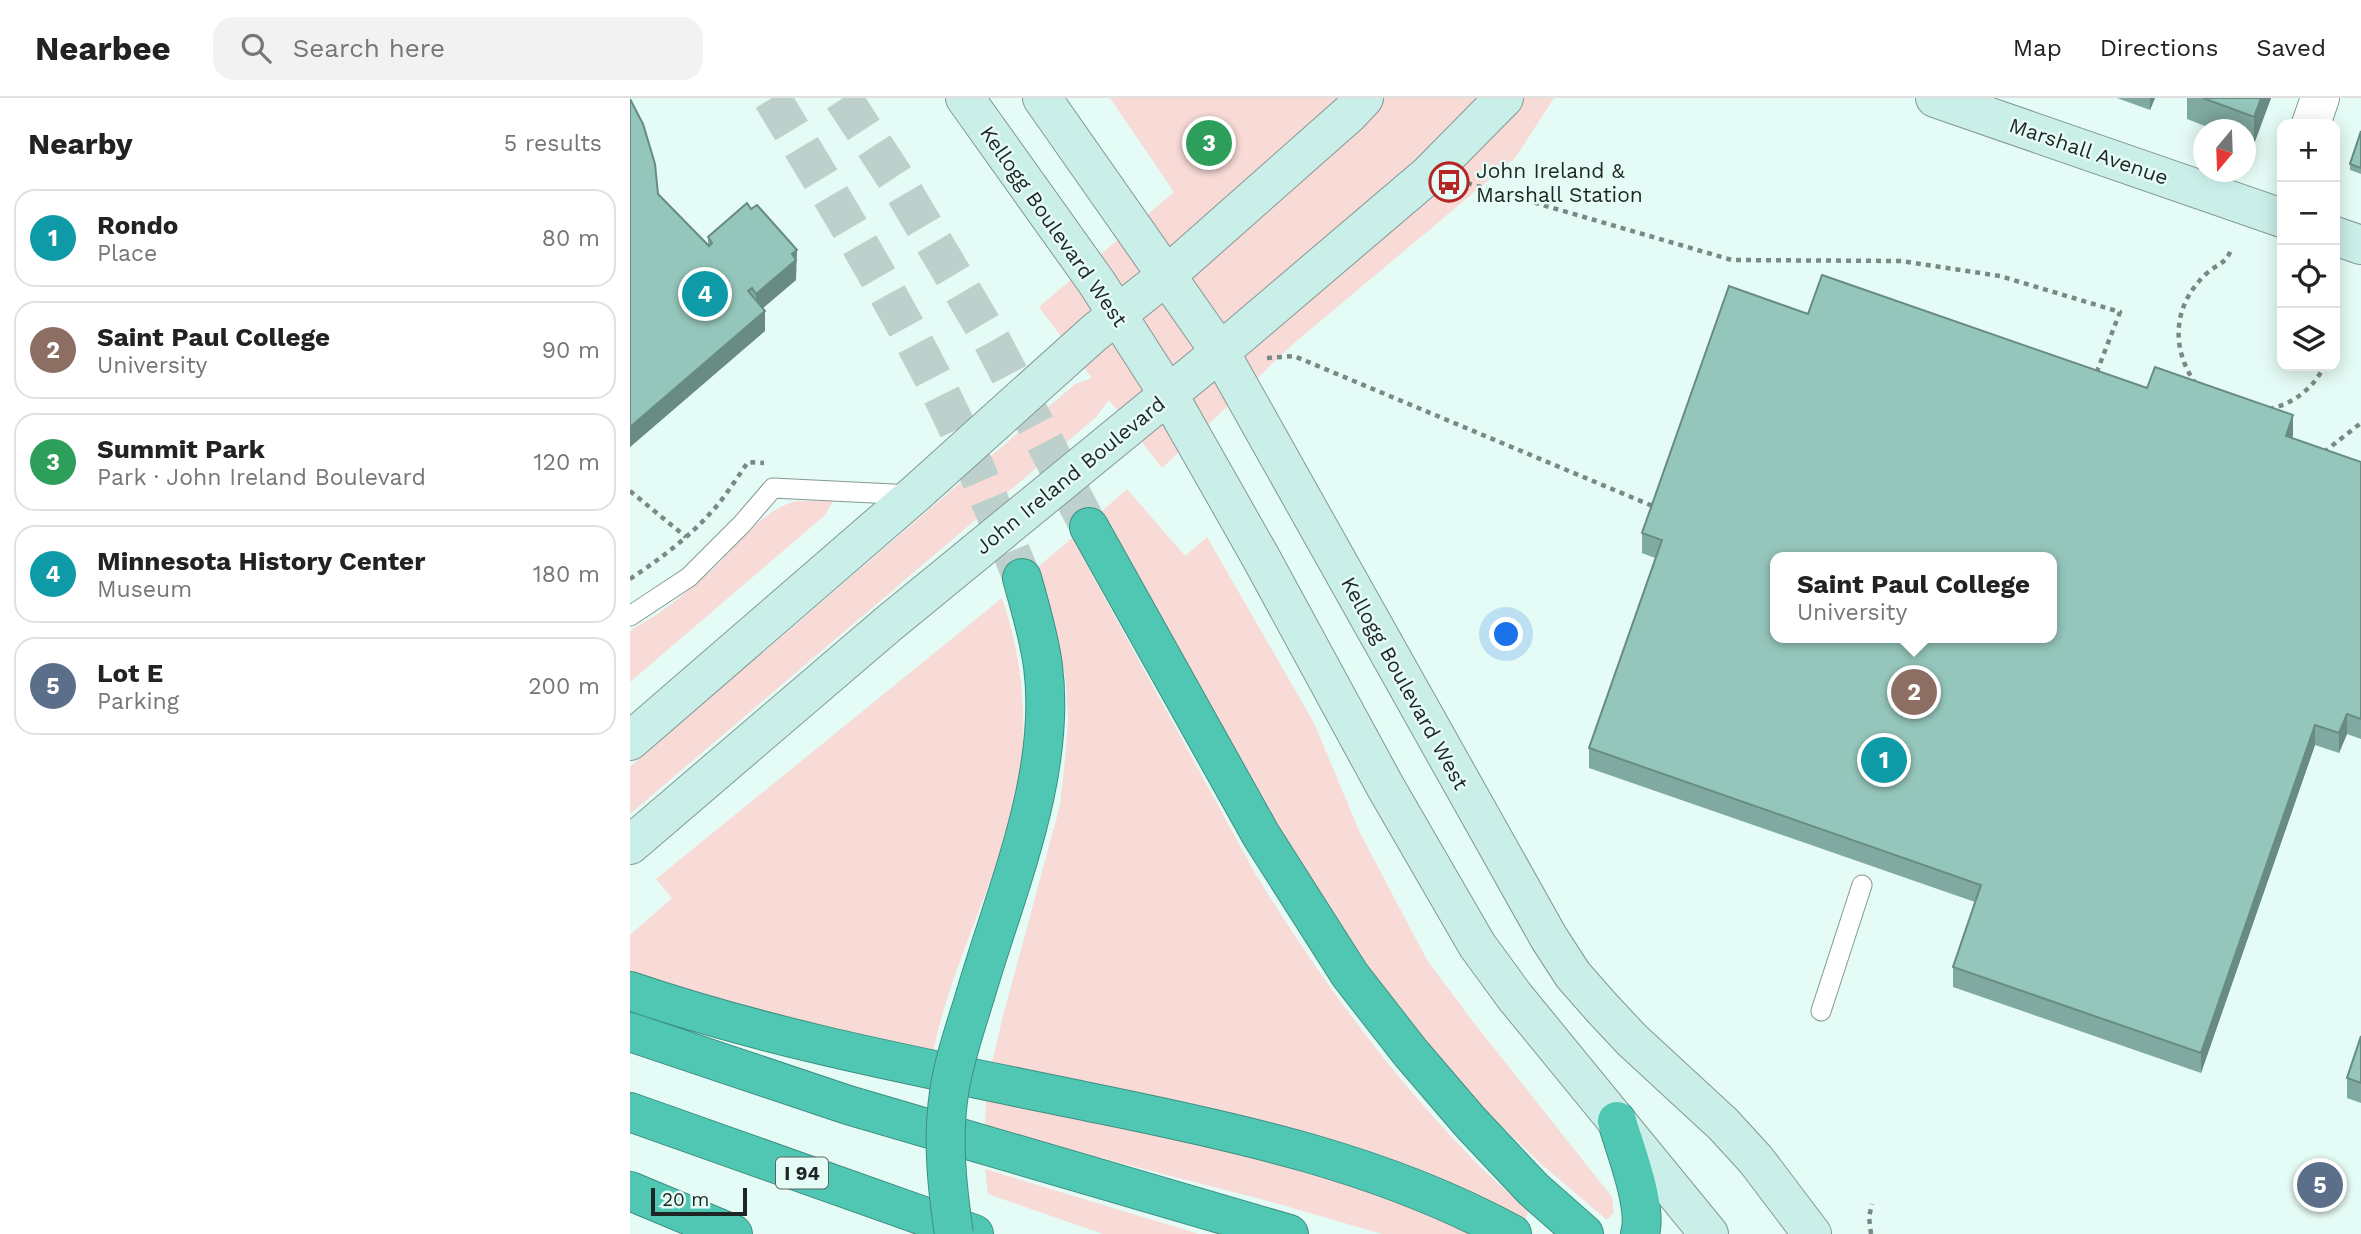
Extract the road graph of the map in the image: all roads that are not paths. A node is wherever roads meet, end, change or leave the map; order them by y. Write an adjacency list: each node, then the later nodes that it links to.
1 (965, 98): 12 (main road, Kellogg Boulevard West)
2 (1042, 98): 11 (main road, Kellogg Boulevard West)
3 (1364, 98): 11 (main road)
4 (1504, 98): 13 (main road, John Ireland Boulevard)
5 (1935, 98): 8 (main road, Marshall Avenue)
6 (2320, 98): 7 (street)
7 (2313, 119)
8 (2277, 213)
9 (2340, 238): 10 (main road)
10 (2361, 245)
11 (1167, 275): 12 (main road); 13 (main road, Kellogg Boulevard West)
12 (1118, 317): 14 (main road, Kellogg Boulevard West); 15 (main road)
13 (1220, 352): 14 (main road, John Ireland Boulevard); 38 (main road, Kellogg Boulevard West)
14 (1168, 394): 20 (main road, John Ireland Boulevard); 26 (main road, Kellogg Boulevard West)
15 (914, 495): 18 (lane); 19 (main road)
16 (1089, 527): 36 (highway)
17 (1022, 578): 32 (highway, bridge)
18 (630, 616)
19 (630, 741)
20 (630, 845)
21 (1862, 885): 23 (lane)
22 (630, 991): 35 (highway)
23 (1821, 1011)
24 (630, 1032): 34 (highway)
25 (630, 1112): 33 (highway, I 94)
26 (1617, 1121): 29 (highway); 37 (main road, Kellogg Boulevard West)
27 (630, 1191): 31 (highway)
28 (630, 1205): 30 (highway)
29 (1641, 1230)
30 (715, 1234)
31 (733, 1234)
32 (954, 1234)
33 (974, 1234)
34 (1289, 1234)
35 (1512, 1234)
36 (1584, 1234)
37 (1709, 1234)
38 (1812, 1234)

